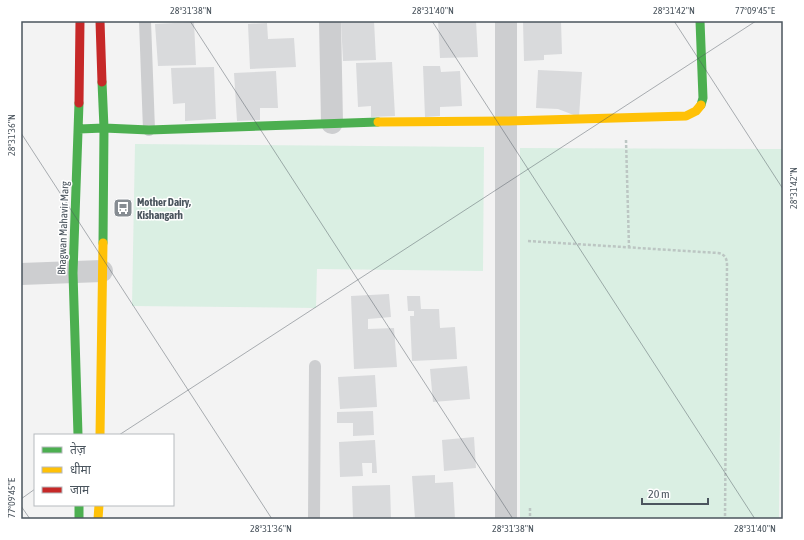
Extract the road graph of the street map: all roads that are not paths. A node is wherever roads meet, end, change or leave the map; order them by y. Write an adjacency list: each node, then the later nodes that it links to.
1 (80, 21): 10 (street, Bhagwan Mahavir Marg)
2 (100, 21): 9 (street)
3 (145, 21): 11 (lane)
4 (330, 21): 8 (street)
5 (506, 21): 7 (street)
6 (700, 21): 7 (street)
7 (506, 121): 8 (street); 23 (street)
8 (332, 123): 11 (street)
9 (104, 128): 10 (street); 11 (street); 12 (street)
10 (79, 129): 13 (street, Bhagwan Mahavir Marg)
11 (149, 130)
12 (102, 271): 13 (street); 17 (street)
13 (73, 273): 14 (street); 16 (street, Bhagwan Mahavir Marg)
14 (21, 274)
15 (315, 366): 22 (lane)
16 (78, 434)
17 (100, 434)
18 (79, 506): 20 (street)
19 (99, 506): 21 (street)
20 (79, 519)
21 (98, 519)
22 (314, 519)
23 (506, 519)

